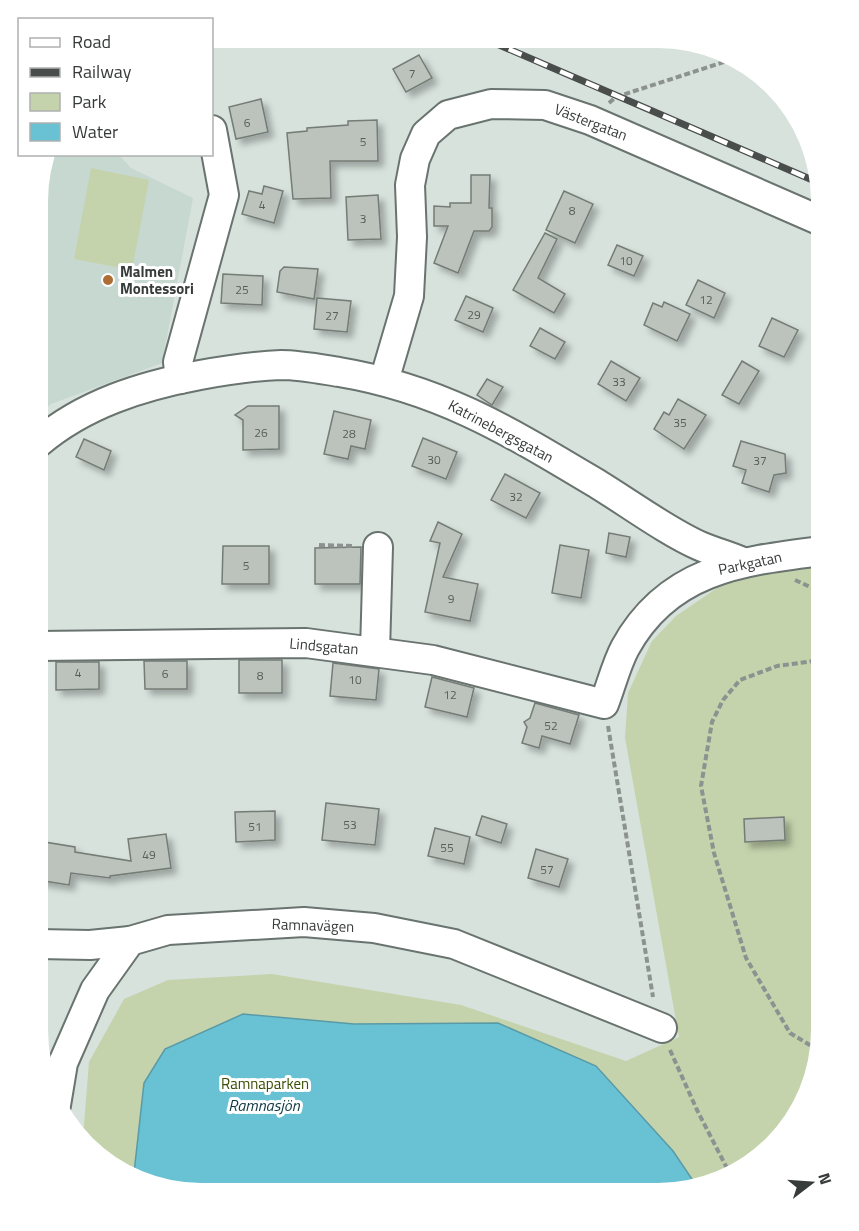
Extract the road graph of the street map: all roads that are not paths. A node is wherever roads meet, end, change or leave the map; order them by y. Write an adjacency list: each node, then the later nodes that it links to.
1 (213, 135): 3 (street)
2 (811, 216): 4 (street, Västergatan)
3 (180, 379): 4 (street, Katrinebergsgatan); 5 (street, Katrinebergsgatan)
4 (384, 381): 8 (street, Katrinebergsgatan)
5 (48, 435)
6 (378, 547): 10 (street)
7 (811, 552): 8 (street, Parkgatan)
8 (743, 562): 11 (street, Parkgatan)
9 (48, 646): 10 (street, Lindsgatan)
10 (375, 651): 11 (street, Lindsgatan)
11 (604, 704)
12 (130, 941): 13 (street, Ramnavägen); 14 (street, Ramnavägen); 15 (street)
13 (48, 944)
14 (662, 1028)
15 (59, 1086)

